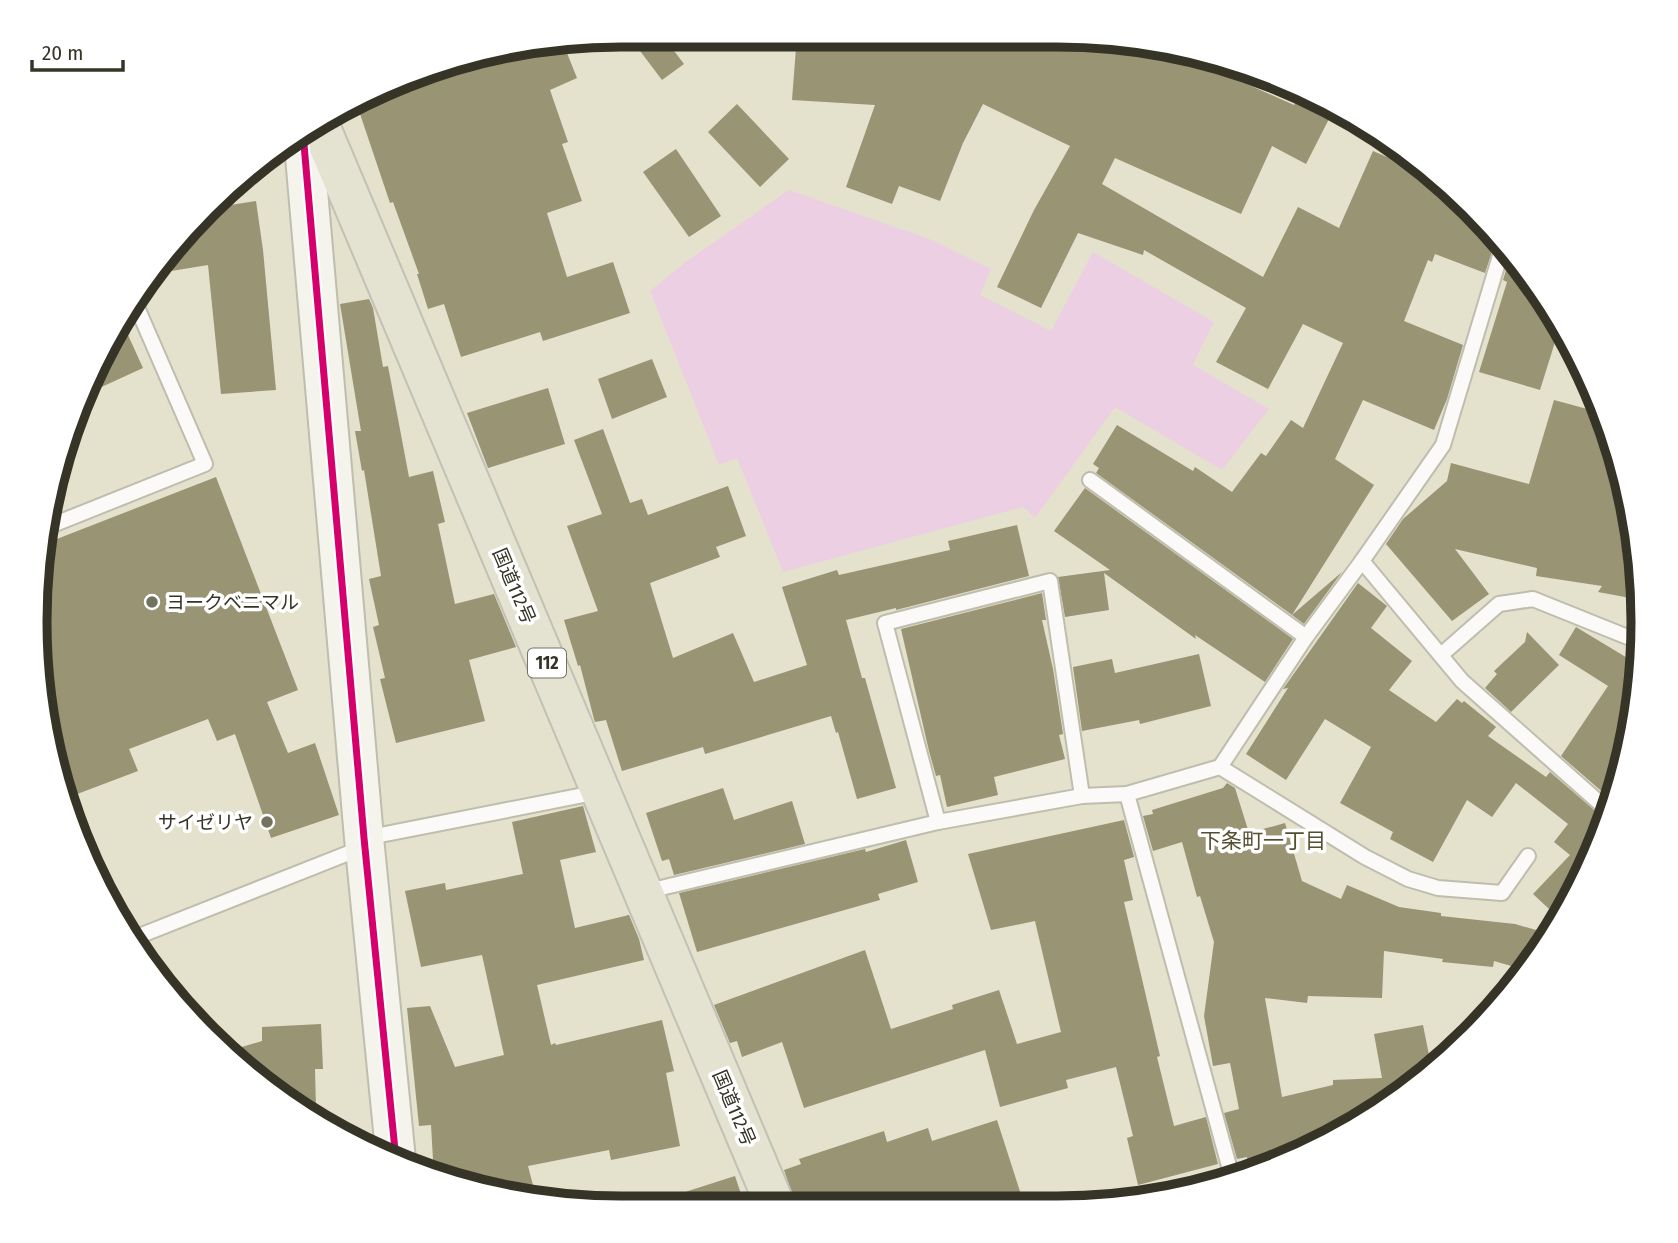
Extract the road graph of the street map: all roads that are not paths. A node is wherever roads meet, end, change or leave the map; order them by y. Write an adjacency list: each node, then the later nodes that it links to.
1 (306, 142): 12 (highway, 国道112号 / 112)
2 (304, 143): 17 (street)
3 (1500, 257): 7 (lane)
4 (139, 311): 6 (lane)
5 (1090, 480): 8 (lane)
6 (56, 524)
7 (1362, 561): 8 (lane); 10 (lane)
8 (1306, 637): 11 (lane)
9 (1631, 638): 10 (lane)
10 (1441, 656): 15 (lane)
11 (1220, 767): 13 (lane); 18 (lane)
12 (601, 792): 17 (lane); 19 (highway, 国道112号 / 112)
13 (1127, 794): 14 (lane); 22 (lane)
14 (1082, 796): 16 (lane); 16 (lane)
15 (1601, 804)
16 (938, 822): 19 (lane)
17 (365, 842): 20 (lane); 21 (street)
18 (1528, 856)
19 (643, 893): 23 (highway, 国道112号 / 112)
20 (140, 935)
21 (395, 1149)
22 (1230, 1168)
23 (771, 1196)

